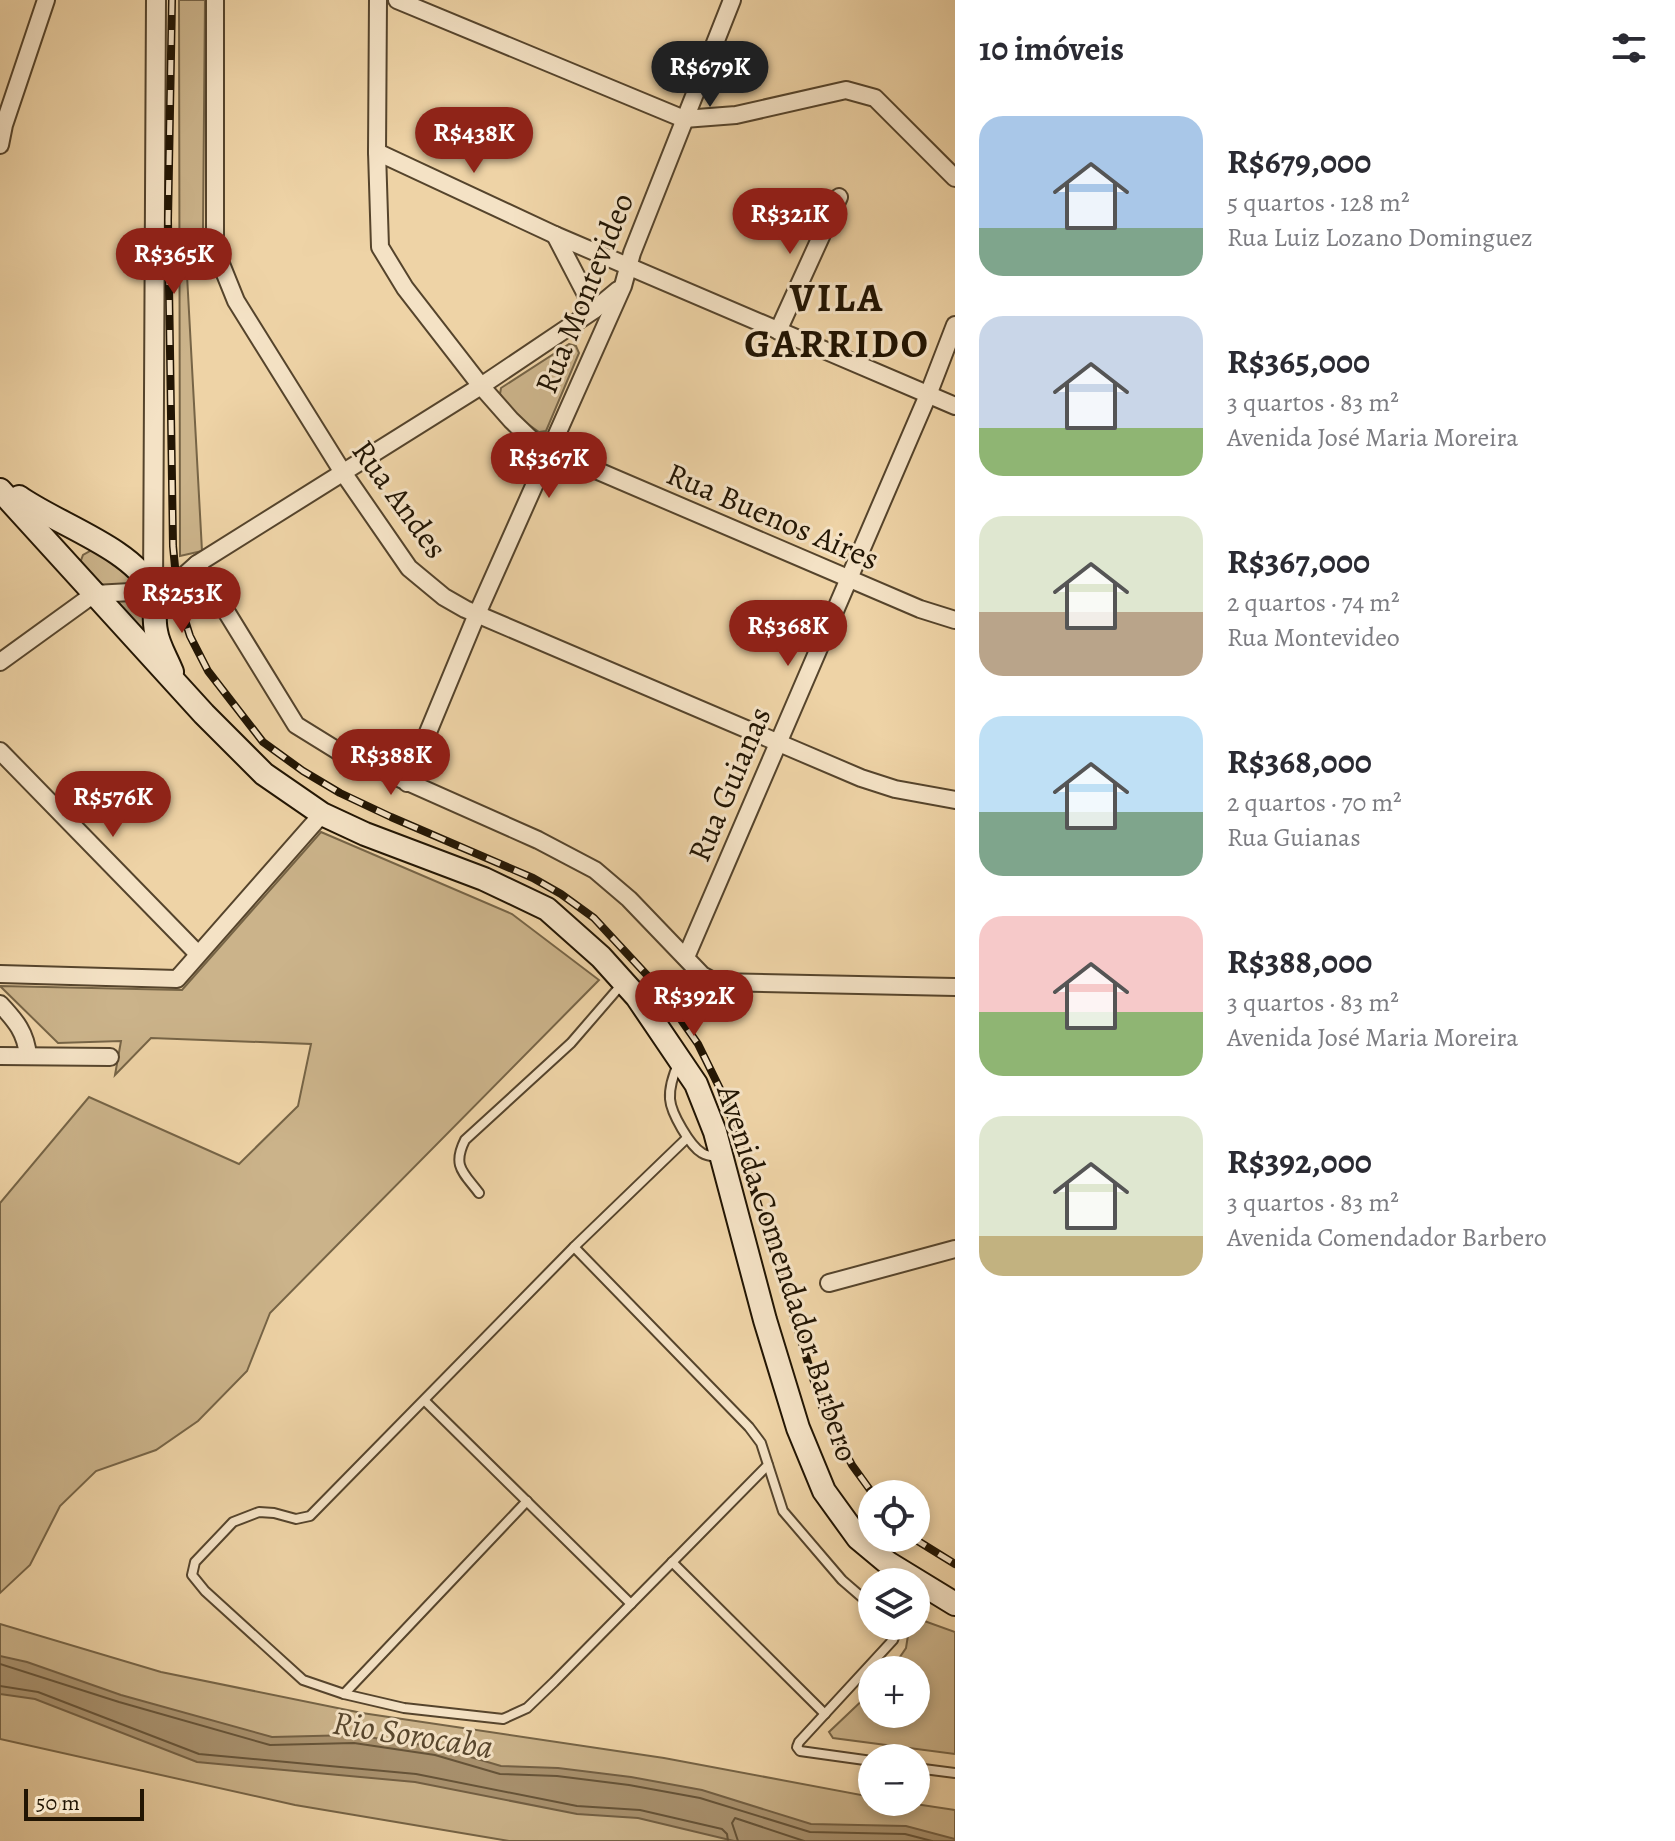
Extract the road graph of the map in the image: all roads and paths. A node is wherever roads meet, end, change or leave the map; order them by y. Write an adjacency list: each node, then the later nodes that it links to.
1 (46, 0): 8 (street)
2 (156, 0): 29 (street)
3 (215, 0): 22 (street, Rua Andes)
4 (378, 0): 9 (street)
5 (397, 0): 7 (street)
6 (732, 0): 7 (street, Rua Montevideo)
7 (684, 119): 10 (street); 13 (street, Rua Montevideo)
8 (0, 145)
9 (377, 152): 12 (street); 18 (street, Rua Buenos Aires)
10 (955, 178)
11 (839, 197): 17 (street)
12 (555, 235): 13 (street); 15 (street)
13 (630, 268): 14 (street, Rua Montevideo); 17 (street)
14 (623, 286): 15 (street); 21 (street, Rua Montevideo)
15 (594, 310): 18 (street)
16 (955, 325): 19 (street, Rua Guianas)
17 (778, 331): 19 (street)
18 (481, 386): 21 (street, Rua Buenos Aires); 22 (street)
19 (928, 395): 20 (street); 28 (street, Rua Guianas)
20 (955, 406)
21 (549, 450): 28 (street, Rua Buenos Aires); 31 (street, Rua Montevideo)
22 (342, 471): 26 (street); 31 (street, Rua Andes)
23 (0, 479): 25 (main road)
24 (0, 490): 27 (main road, Avenida Comendador Barbero)
25 (100, 544): 27 (main road); 29 (main road)
26 (197, 564): 29 (street); 37 (street)
27 (75, 572): 30 (main road, Avenida Comendador Barbero)
28 (849, 579): 32 (street, Rua Buenos Aires); 35 (street, Rua Guianas)
29 (153, 591): 30 (street); 34 (main road, Avenida Comendador Barbero)
30 (94, 594): 33 (street); 34 (main road, Avenida Comendador Barbero)
31 (477, 614): 35 (street, Rua Andes); 37 (street, Rua Montevideo)
32 (955, 620)
33 (0, 662)
34 (179, 687): 39 (main road, Avenida Comendador Barbero)
35 (777, 744): 38 (street, Rua Andes); 41 (street, Rua Guianas)
36 (0, 751): 40 (street)
37 (407, 783): 41 (street)
38 (955, 800)
39 (322, 814): 40 (street); 43 (main road, Avenida Comendador Barbero)
40 (198, 954): 42 (street)
41 (686, 957): 44 (street)
42 (0, 974)
43 (624, 982): 49 (main road, Avenida Comendador Barbero); 52 (lane)
44 (955, 987)
45 (0, 1004): 47 (street)
46 (0, 1056): 47 (street)
47 (28, 1056): 48 (street)
48 (110, 1057)
49 (681, 1058): 50 (lane); 51 (main road, Avenida Comendador Barbero)
50 (687, 1138): 51 (lane); 53 (lane)
51 (722, 1157): 62 (main road, Avenida Comendador Barbero)
52 (479, 1193)
53 (574, 1247): 56 (lane); 57 (lane)
54 (955, 1249): 55 (street)
55 (829, 1283)
56 (425, 1401): 58 (lane); 64 (lane)
57 (768, 1465): 59 (lane); 60 (lane)
58 (527, 1501): 61 (lane); 64 (lane)
59 (672, 1562): 61 (lane); 65 (lane)
60 (858, 1594)
61 (631, 1604): 64 (lane)
62 (955, 1604)
63 (893, 1640): 65 (lane)
64 (344, 1694)
65 (825, 1714): 66 (lane)
66 (858, 1759)
67 (930, 1770): 68 (lane)
68 (955, 1773)

